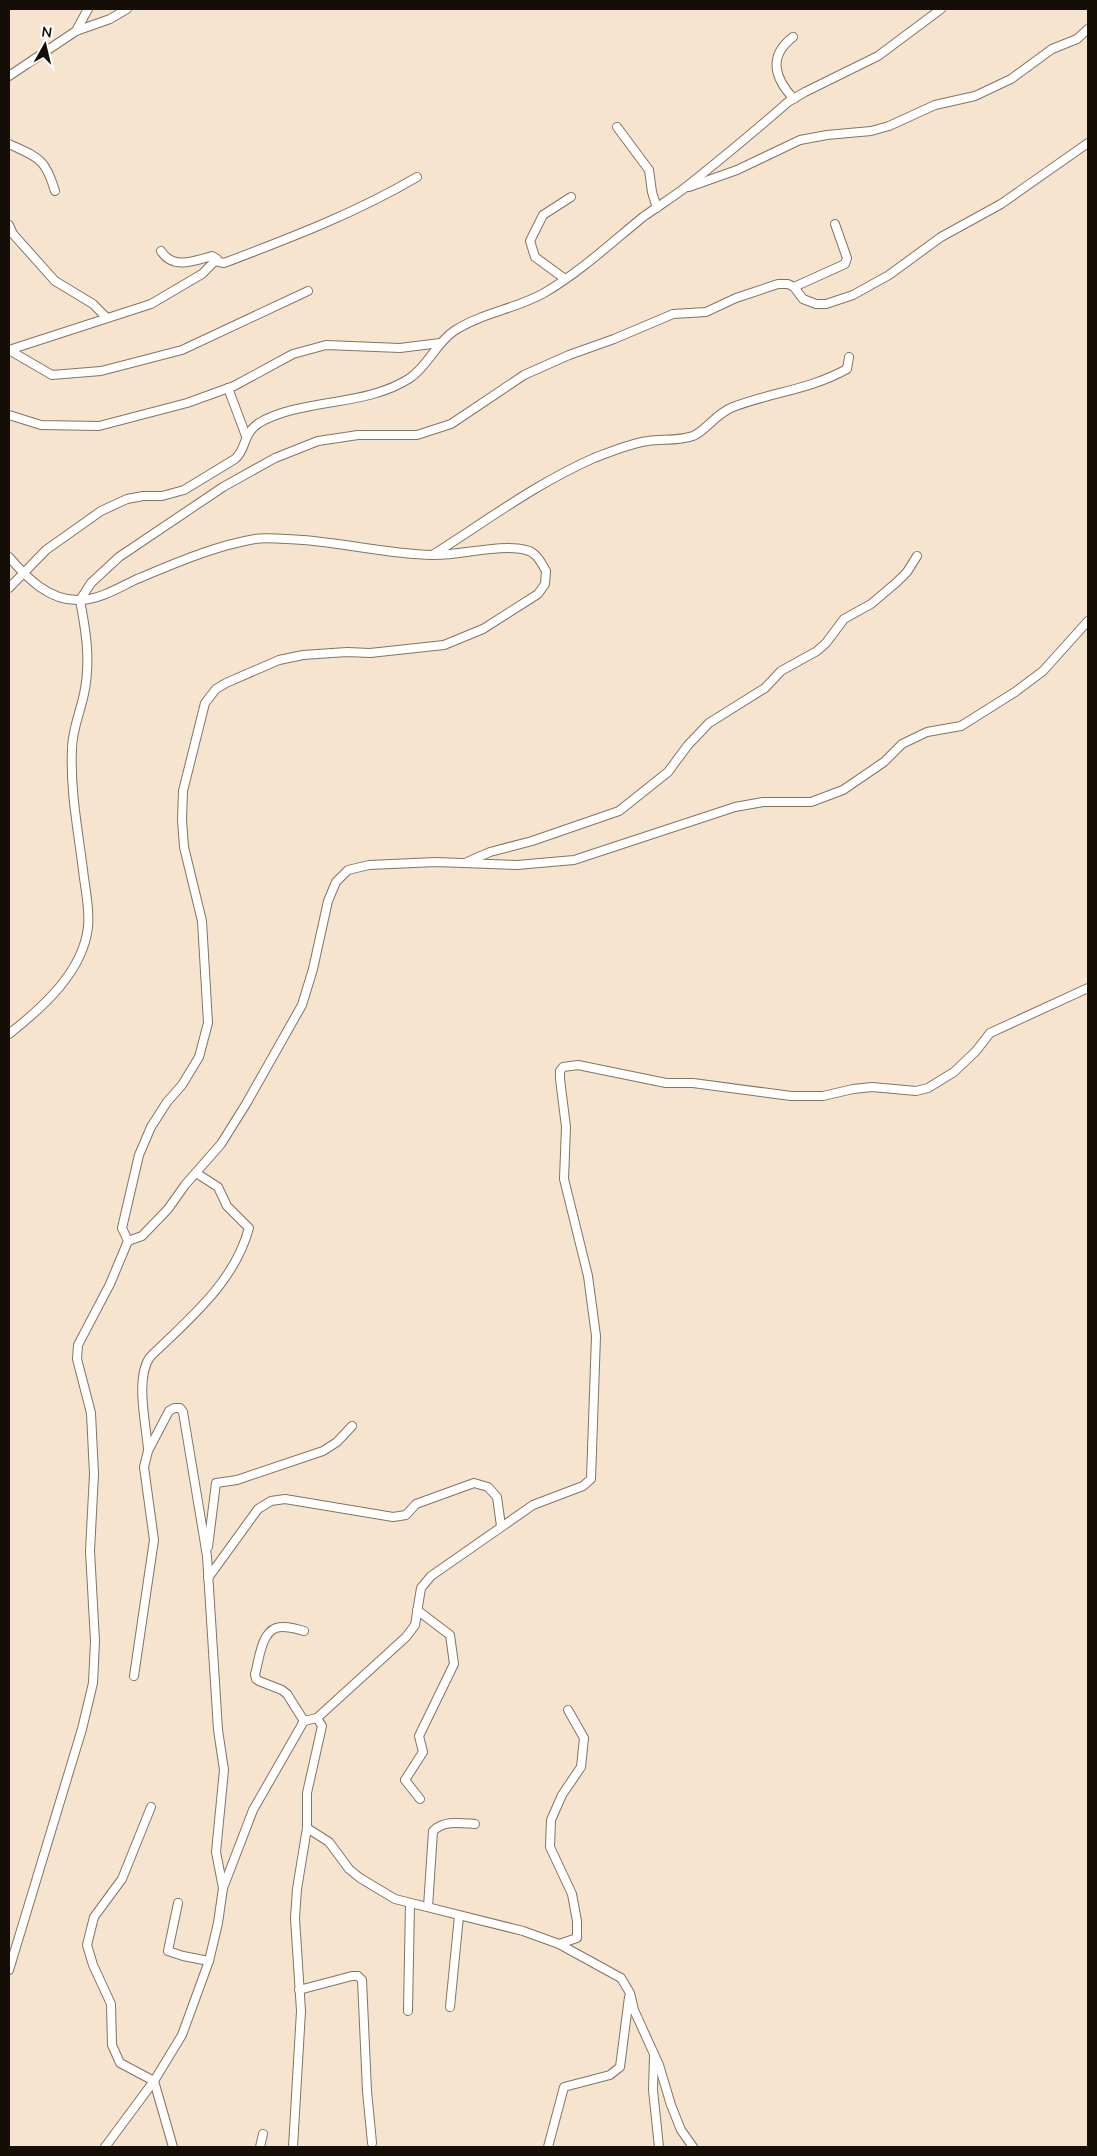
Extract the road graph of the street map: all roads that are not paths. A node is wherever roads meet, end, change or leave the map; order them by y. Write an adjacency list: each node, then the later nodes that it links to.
1 (88, 9): 5 (street)
2 (128, 9): 5 (street)
3 (940, 9): 8 (street)
4 (1088, 29): 13 (street)
5 (76, 32): 7 (street)
6 (793, 37): 8 (street)
7 (9, 76)
8 (794, 99): 13 (street)
9 (617, 127): 16 (street)
10 (1088, 143): 22 (street)
11 (9, 144): 14 (street)
12 (417, 177): 20 (street)
13 (685, 188): 16 (street)
14 (55, 191)
15 (571, 197): 21 (street)
16 (657, 208): 21 (street)
17 (835, 224): 22 (street)
18 (9, 225): 24 (street)
19 (161, 251): 20 (street)
20 (215, 261): 24 (street)
21 (565, 280): 25 (street)
22 (794, 287): 36 (street)
23 (308, 291): 26 (street)
24 (107, 318): 26 (street)
25 (440, 343): 28 (street); 30 (street)
26 (9, 350)
27 (849, 357): 31 (street)
28 (228, 388): 29 (street); 30 (street)
29 (9, 415)
30 (246, 436): 34 (street)
31 (432, 555): 36 (street); 42 (street)
32 (916, 556): 38 (street)
33 (9, 557): 34 (street)
34 (23, 573): 35 (street); 36 (street)
35 (9, 588)
36 (80, 600): 40 (street)
37 (1088, 621): 38 (street)
38 (462, 863): 41 (street)
39 (1088, 988): 45 (street)
40 (9, 1034)
41 (196, 1173): 42 (street); 44 (street)
42 (128, 1242): 65 (street)
43 (352, 1426): 46 (street)
44 (148, 1451): 46 (street); 50 (street)
45 (501, 1526): 47 (street); 48 (street)
46 (207, 1556): 47 (street)
47 (208, 1578): 58 (street)
48 (417, 1610): 52 (street); 54 (street)
49 (304, 1631): 53 (street)
50 (134, 1676)
51 (568, 1710): 63 (street)
52 (317, 1718): 53 (street); 57 (street)
53 (304, 1721): 58 (street)
54 (420, 1799)
55 (151, 1808): 71 (street)
56 (475, 1824): 61 (street)
57 (307, 1828): 60 (street); 66 (street)
58 (223, 1888): 64 (street)
59 (178, 1903): 64 (street)
60 (410, 1903): 61 (street); 69 (street)
61 (428, 1908): 62 (street)
62 (459, 1916): 63 (street); 68 (street)
63 (559, 1944): 67 (street)
64 (209, 1961): 71 (street)
65 (9, 1970)
66 (299, 1990): 73 (street); 77 (street)
67 (630, 1992): 70 (street); 78 (street)
68 (450, 2007)
69 (408, 2011)
70 (654, 2056): 79 (street); 80 (street)
71 (154, 2081): 74 (street); 75 (street)
72 (263, 2134): 76 (street)
73 (372, 2143)
74 (105, 2147)
75 (173, 2147)
76 (260, 2147)
77 (293, 2147)
78 (548, 2147)
79 (659, 2147)
80 (693, 2147)

